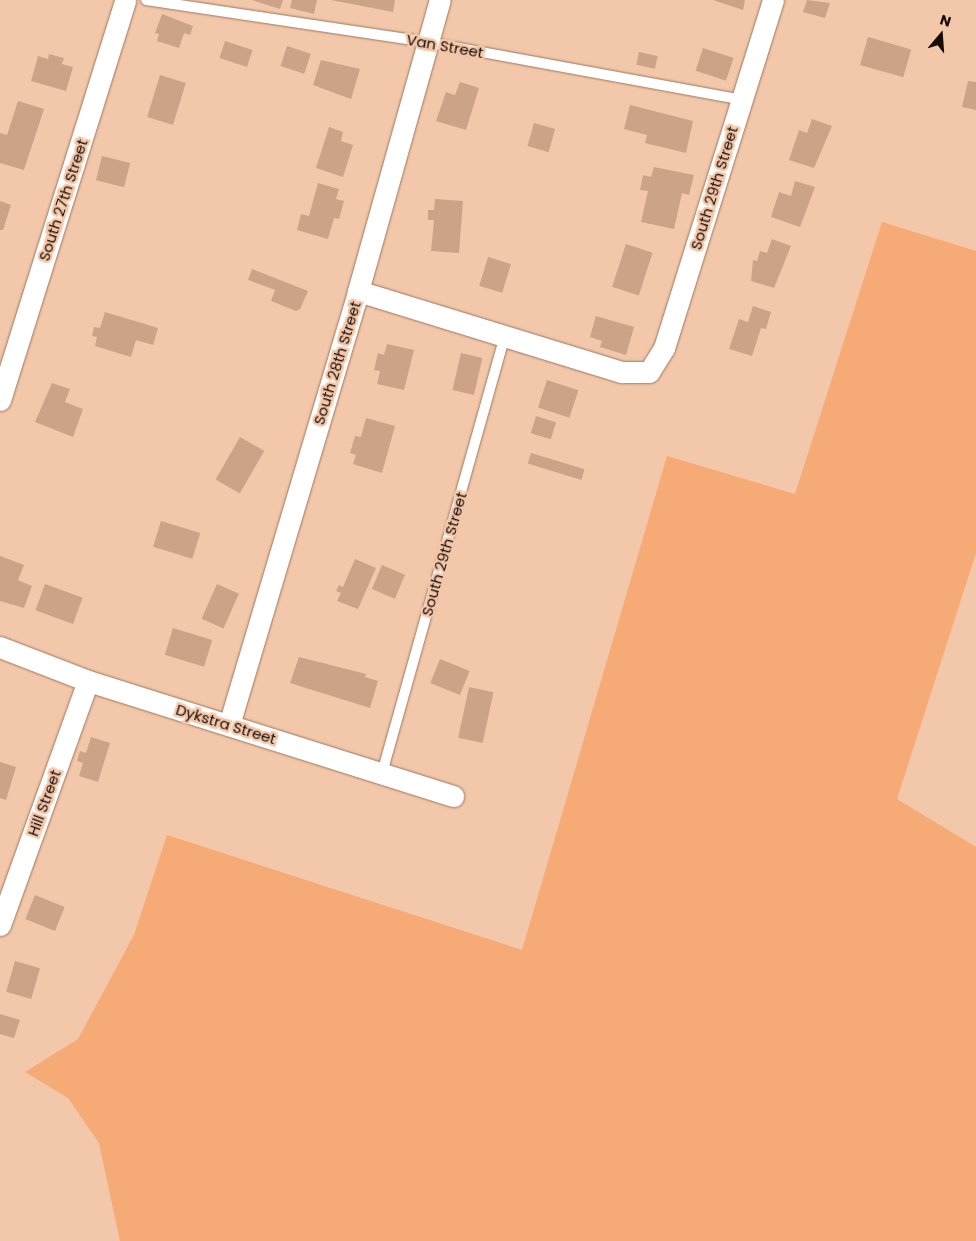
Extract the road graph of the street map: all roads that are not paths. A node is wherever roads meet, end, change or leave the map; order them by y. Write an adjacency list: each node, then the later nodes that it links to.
1 (125, 0): 9 (street, South 27th Street)
2 (146, 0): 5 (lane, Van Street)
3 (440, 0): 5 (street, South 28th Street)
4 (773, 0): 6 (street, South 29th Street)
5 (427, 42): 6 (lane, Van Street); 7 (street, South 28th Street)
6 (742, 100): 8 (street, South 29th Street)
7 (358, 291): 8 (street); 12 (street, South 28th Street)
8 (505, 335): 13 (lane, South 29th Street)
9 (0, 400)
10 (0, 647): 11 (street, Dykstra Street)
11 (88, 681): 12 (street, Dykstra Street); 15 (street, Hill Street)
12 (229, 725): 13 (street, Dykstra Street)
13 (382, 773): 14 (street, Dykstra Street)
14 (453, 796)
15 (0, 925)

